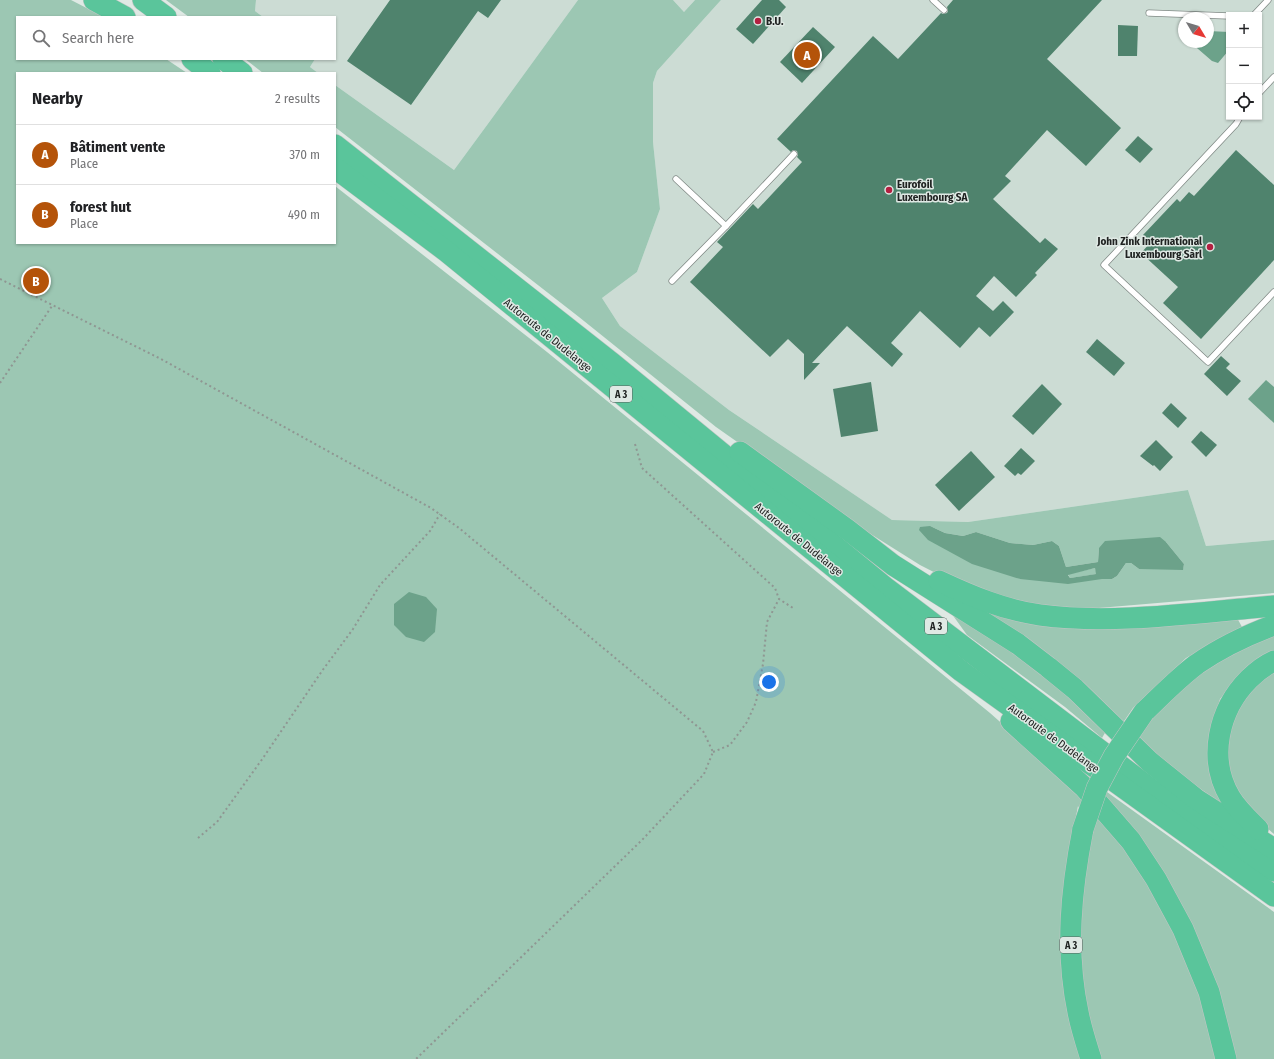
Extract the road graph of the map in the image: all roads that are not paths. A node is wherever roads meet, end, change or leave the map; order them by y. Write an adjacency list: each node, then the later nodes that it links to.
1 (94, 0): 9 (highway)
2 (113, 0): 10 (highway)
3 (143, 0): 11 (highway)
4 (933, 0): 6 (lane)
5 (1268, 0): 7 (lane)
6 (944, 10)
7 (1257, 12)
8 (1149, 13): 12 (lane)
9 (123, 16)
10 (135, 16)
11 (165, 16)
12 (1226, 16)
13 (193, 60): 15 (highway)
14 (224, 60): 16 (highway)
15 (209, 72)
16 (241, 72)
17 (1274, 77): 18 (lane)
18 (1262, 90)
19 (1238, 120): 26 (lane)
20 (336, 146): 27 (highway, Autoroute de Dudelange / A 3)
21 (794, 154): 24 (lane)
22 (336, 169): 32 (highway, Autoroute de Dudelange / A 3)
23 (676, 179): 24 (lane)
24 (726, 226): 25 (lane)
25 (672, 281)
26 (1274, 292)
27 (612, 363): 28 (highway, A 3); 35 (highway, Autoroute de Dudelange / A 3)
28 (848, 530): 29 (highway, A 3); 34 (highway, A 3)
29 (1274, 606)
30 (1274, 625): 37 (highway, A 3, bridge)
31 (1274, 661): 33 (highway)
32 (962, 670): 36 (highway, Autoroute de Dudelange / A 3); 38 (highway, A 3)
33 (1274, 845)
34 (1274, 848)
35 (1274, 872)
36 (1274, 896)
37 (1091, 1059)
38 (1226, 1059)

